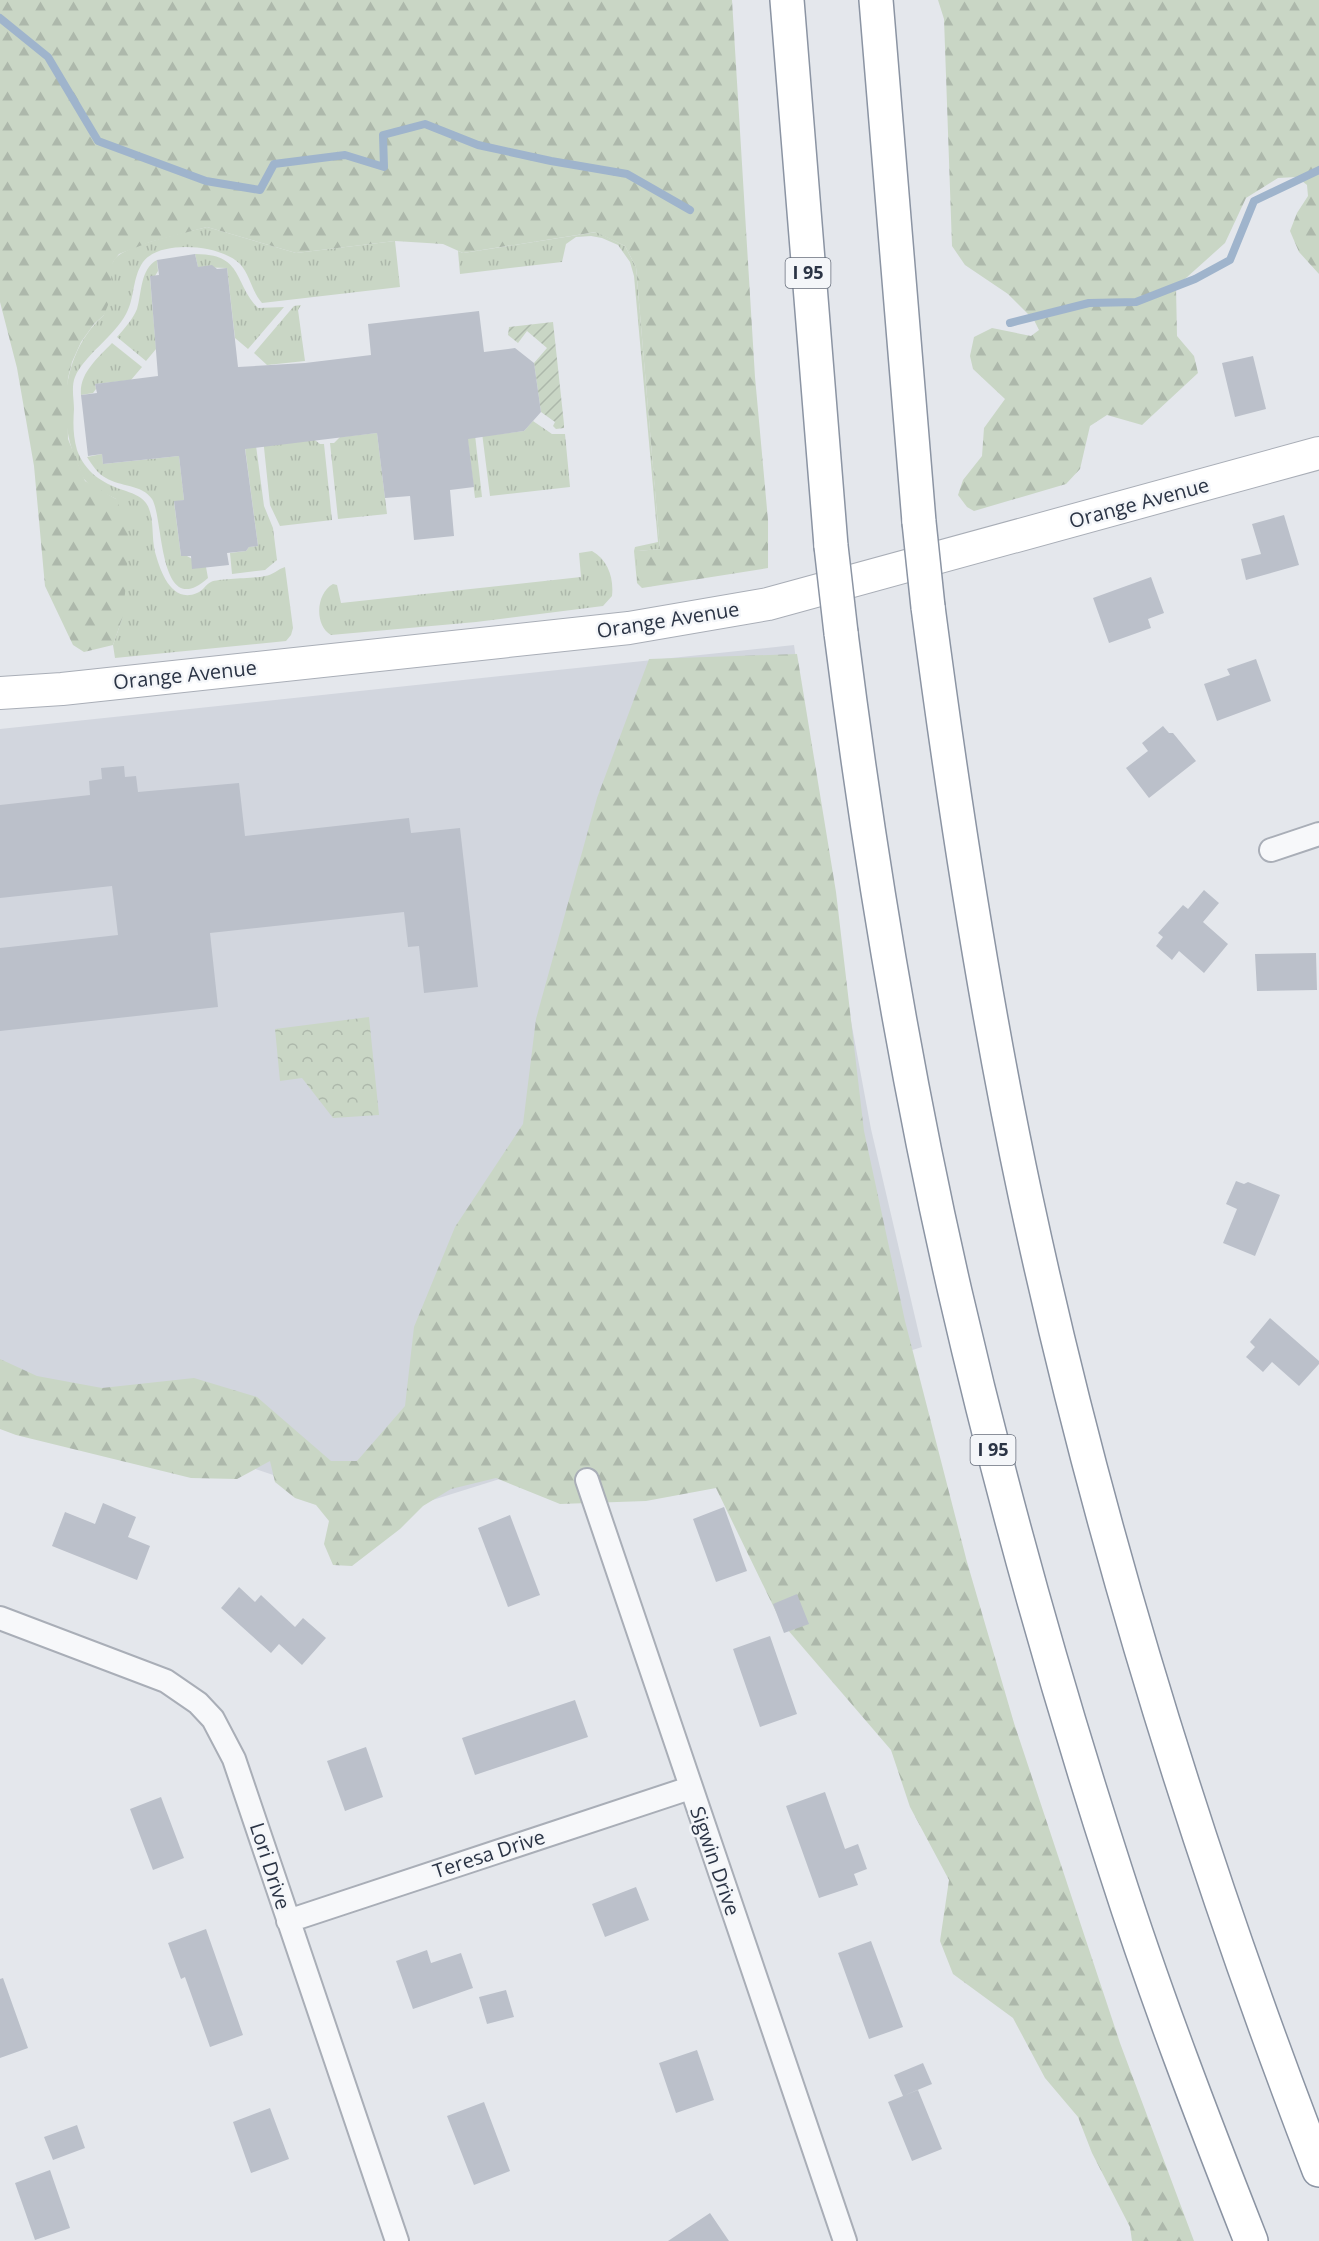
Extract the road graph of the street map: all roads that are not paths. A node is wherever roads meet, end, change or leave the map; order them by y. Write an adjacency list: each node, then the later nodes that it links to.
1 (787, 0): 14 (highway, I 95, bridge)
2 (876, 0): 11 (highway, bridge)
3 (1319, 453): 4 (main road, Orange Avenue)
4 (0, 693)
5 (1319, 834): 6 (street)
6 (1271, 850)
7 (587, 1480): 9 (street, Sigwin Drive)
8 (0, 1618): 10 (street, Lori Drive)
9 (690, 1788): 10 (street, Teresa Drive); 13 (street, Sigwin Drive)
10 (288, 1921): 12 (street, Lori Drive)
11 (1319, 2170)
12 (397, 2241)
13 (845, 2241)
14 (1251, 2241)

